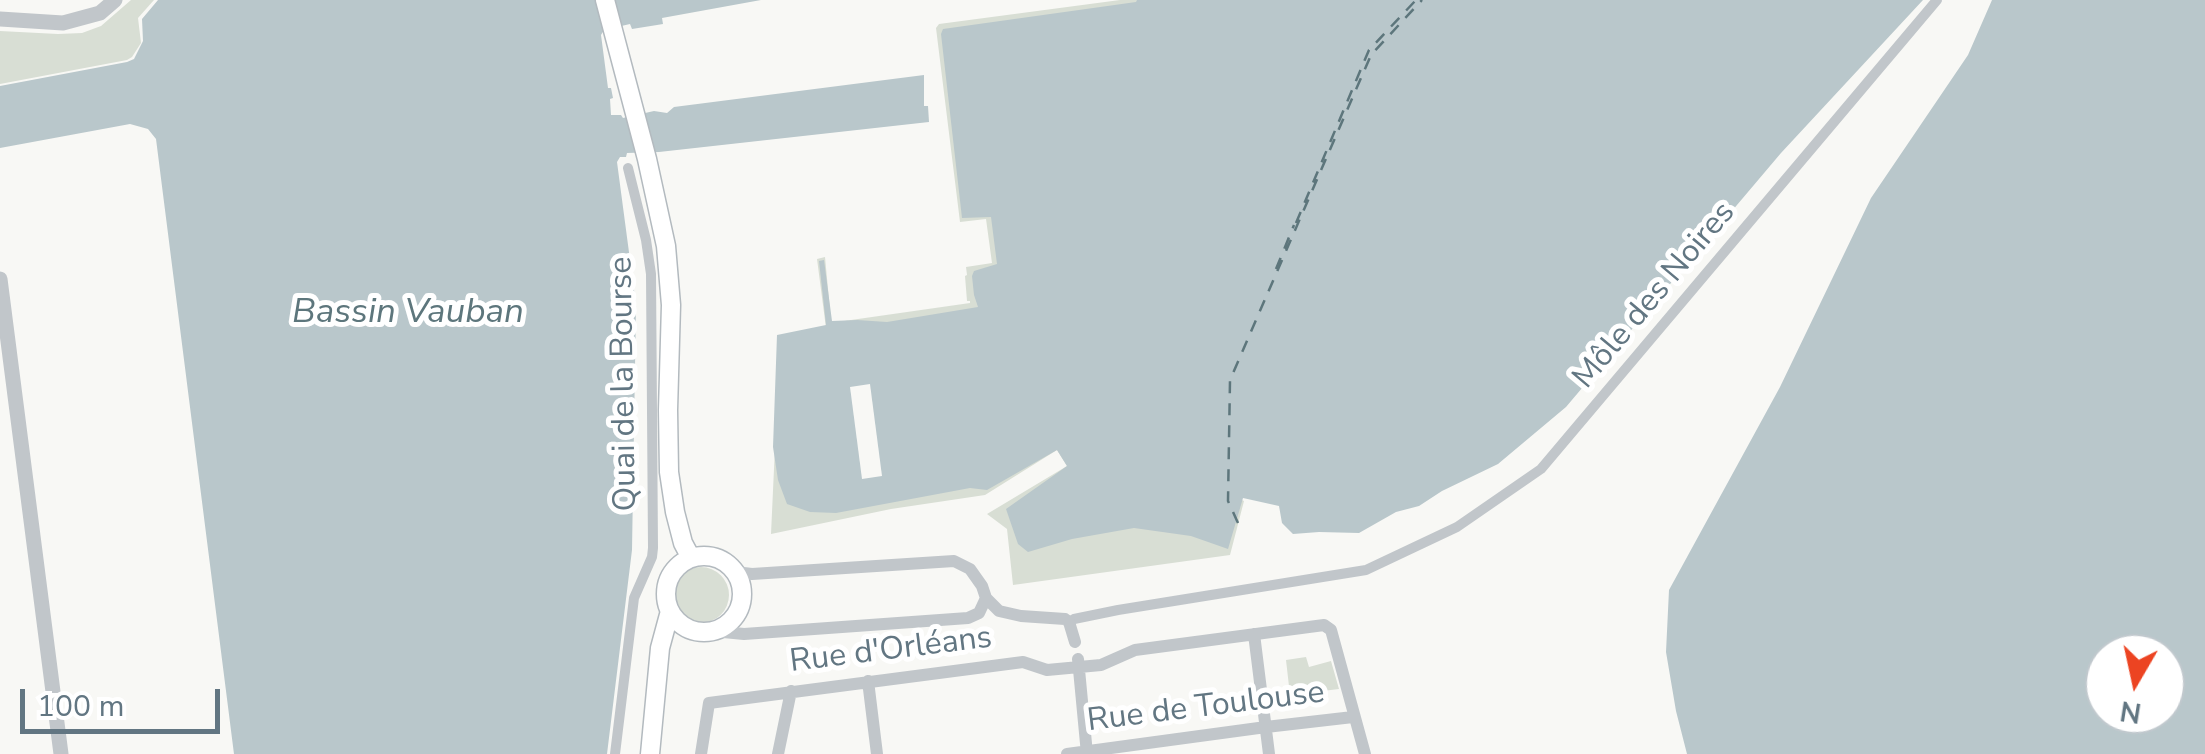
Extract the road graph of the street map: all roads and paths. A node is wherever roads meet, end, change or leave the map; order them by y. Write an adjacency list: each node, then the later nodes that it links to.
1 (115, 0): 4 (street)
2 (606, 0): 7 (main road)
3 (1937, 0): 11 (street, Môle des Noires)
4 (0, 18)
5 (628, 168): 24 (street, Quai de la Bourse)
6 (0, 279): 23 (street)
7 (691, 558): 8 (main road); 10 (main road)
8 (735, 572): 9 (street); 13 (main road)
9 (986, 598): 11 (street); 13 (street)
10 (670, 611): 12 (main road); 15 (main road)
11 (1069, 622): 16 (street)
12 (690, 629): 13 (main road); 15 (main road)
13 (713, 630)
14 (1254, 634): 17 (street); 20 (street); 21 (street)
15 (663, 640): 25 (main road)
16 (1075, 642)
17 (1078, 664): 18 (street, Rue d'Orléans); 22 (street)
18 (868, 681): 19 (street, Rue d'Orléans); 28 (street)
19 (791, 691): 26 (street, Rue d'Orléans); 27 (street)
20 (1353, 717): 21 (street, Rue de Toulouse); 31 (street)
21 (1266, 726): 22 (street, Rue de Toulouse); 30 (street)
22 (1087, 753): 29 (street, Rue de Toulouse)
23 (62, 754)
24 (614, 754)
25 (650, 754)
26 (701, 754)
27 (778, 754)
28 (877, 754)
29 (1067, 754)
30 (1270, 754)
31 (1364, 754)

